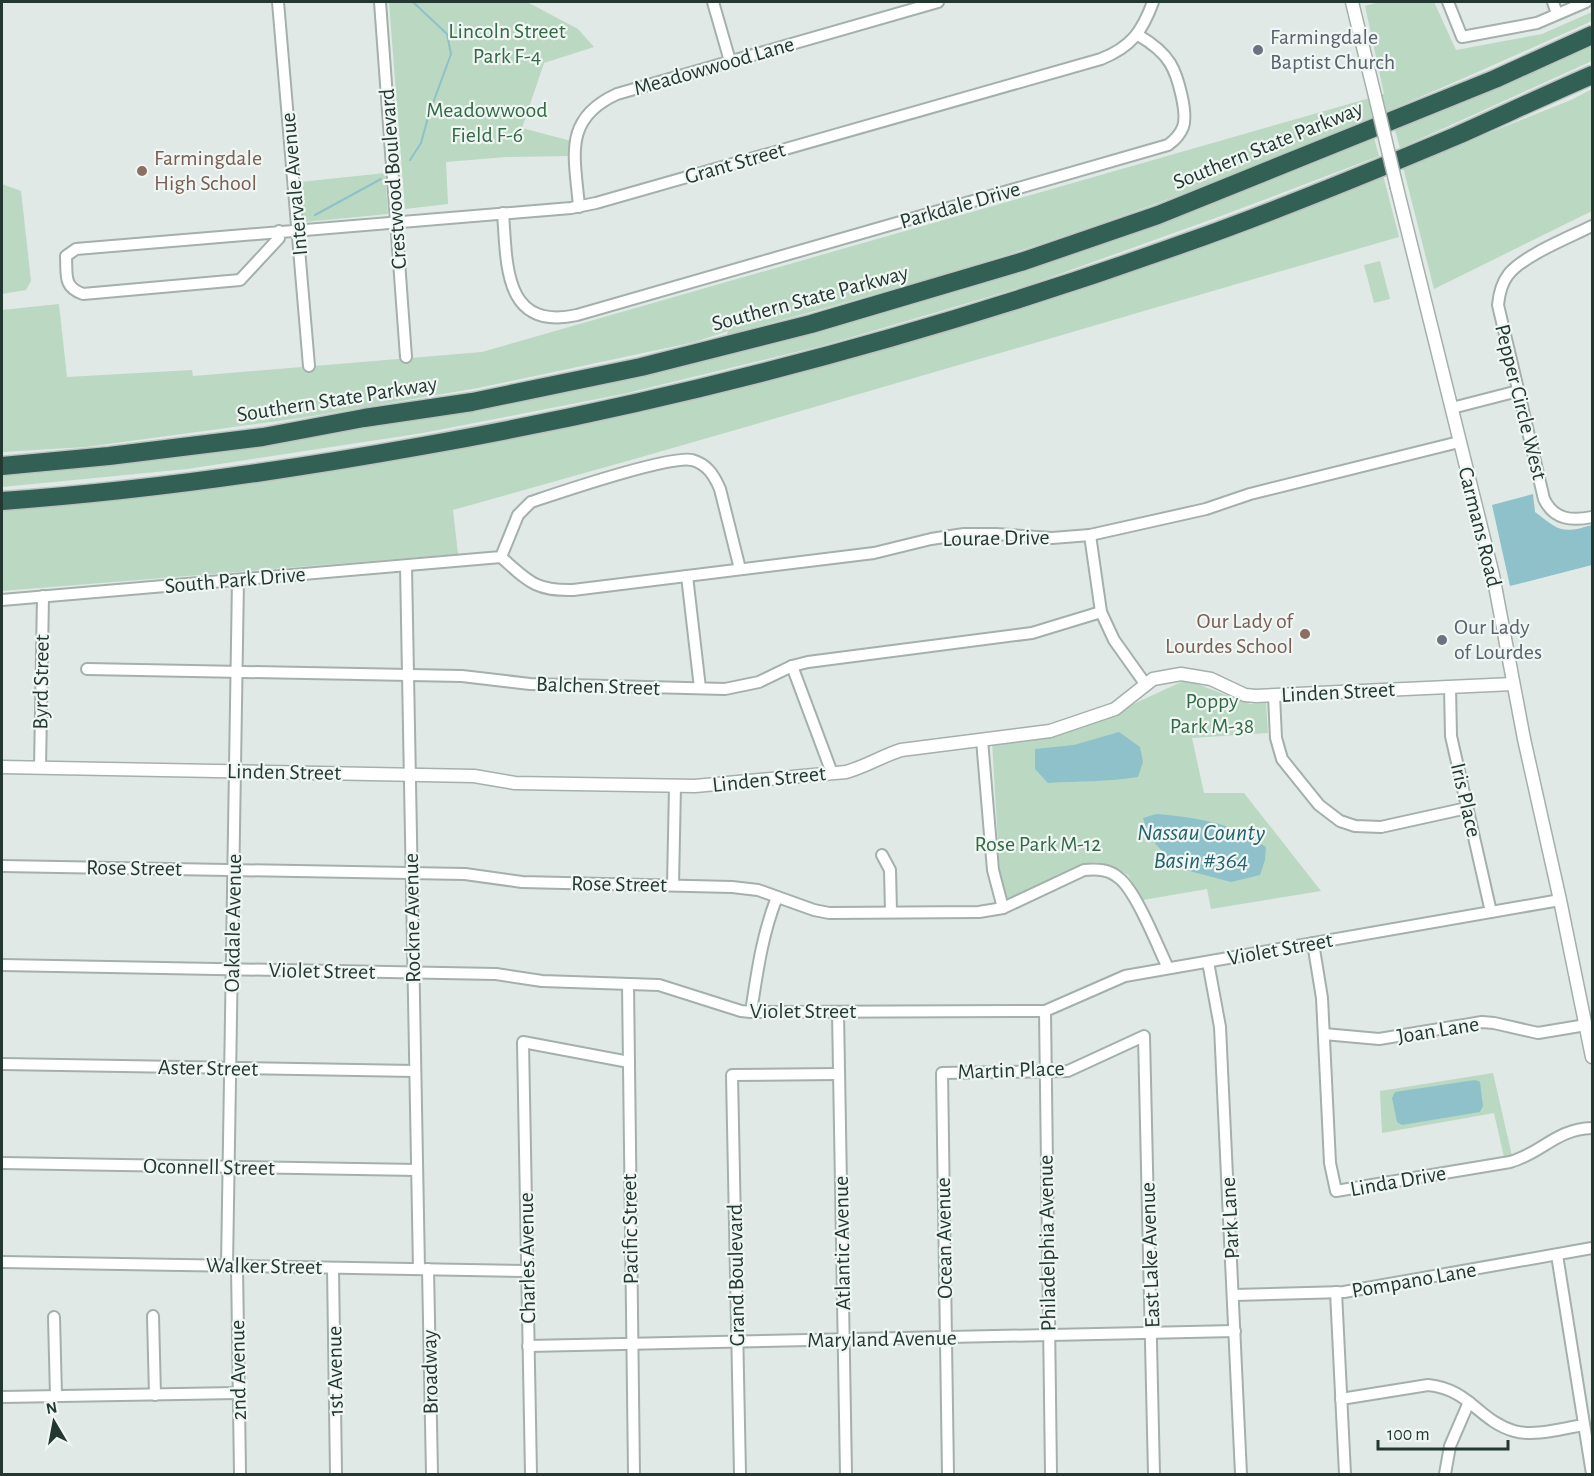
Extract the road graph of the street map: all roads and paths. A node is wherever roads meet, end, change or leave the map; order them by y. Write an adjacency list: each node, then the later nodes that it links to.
1 (278, 2): 19 (street, Intervale Avenue)
2 (380, 2): 17 (street, Crestwood Boulevard)
3 (713, 2): 13 (street)
4 (938, 2): 13 (street, Meadowwood Lane)
5 (1153, 2): 11 (street, Grant Street)
6 (1352, 2): 24 (street, Carmans Road, bridge)
7 (1448, 2): 10 (street)
8 (1553, 2): 10 (street)
9 (1586, 2): 10 (street)
10 (1557, 14)
11 (1138, 35): 15 (street, Grant Street); 16 (street, Parkdale Drive)
12 (1593, 35): 26 (highway, Southern State Parkway)
13 (730, 61): 15 (street, Meadowwood Lane)
14 (1593, 75): 27 (highway)
15 (579, 207): 16 (street, Grant Street)
16 (503, 213): 17 (street, Grant Street)
17 (397, 221): 19 (street, Grant Street); 21 (street, Crestwood Boulevard)
18 (1593, 226): 23 (street, Pepper Circle West)
19 (297, 229): 20 (street, Grant Street); 22 (street, Intervale Avenue)
20 (279, 231): 20 (street, Grant Street)
21 (406, 357)
22 (309, 366)
23 (1518, 391): 24 (street); 28 (street, Pepper Circle West)
24 (1452, 408): 25 (street, Carmans Road)
25 (1459, 442): 29 (street, Lourae Drive); 42 (street, Carmans Road)
26 (2, 464)
27 (2, 501)
28 (1593, 517)
29 (1090, 536): 32 (street, Lourae Drive); 37 (street)
30 (501, 557): 31 (street, South Park Drive); 32 (street); 33 (street, Lourae Drive)
31 (406, 566): 34 (street, South Park Drive); 41 (street, Rockne Avenue)
32 (740, 569): 33 (street, Lourae Drive)
33 (687, 576): 45 (street)
34 (238, 580): 35 (street, South Park Drive); 40 (street, Oakdale Avenue)
35 (43, 596): 36 (street, South Park Drive); 49 (street, Byrd Street)
36 (2, 600)
37 (1101, 612): 38 (street, Balchen Street); 43 (street)
38 (792, 666): 45 (street, Balchen Street); 51 (street)
39 (87, 669): 40 (street, Balchen Street)
40 (237, 672): 41 (street, Balchen Street); 50 (street, Oakdale Avenue)
41 (408, 675): 45 (street, Balchen Street); 52 (street, Rockne Avenue)
42 (1513, 684): 44 (street, Linden Street); 61 (street, Carmans Road)
43 (1146, 685): 46 (street, Linden Street); 47 (street, Linden Street)
44 (1450, 687): 46 (street, Linden Street); 54 (street, Iris Place)
45 (700, 688)
46 (1274, 696): 54 (street)
47 (982, 740): 51 (street, Linden Street); 62 (street)
48 (2, 767): 49 (street, Linden Street)
49 (40, 768): 50 (street, Linden Street)
50 (236, 771): 52 (street, Linden Street); 57 (street, Oakdale Avenue)
51 (832, 773): 53 (street, Linden Street)
52 (410, 774): 53 (street, Linden Street); 58 (street, Rockne Avenue)
53 (675, 786): 59 (street)
54 (1467, 808): 64 (street, Iris Place)
55 (882, 855): 63 (street)
56 (2, 866): 57 (street, Rose Street)
57 (234, 870): 58 (street, Rose Street); 69 (street, Oakdale Avenue)
58 (412, 873): 59 (street, Rose Street); 70 (street, Rockne Avenue)
59 (673, 885): 60 (street, Rose Street)
60 (777, 897): 63 (street, Rose Street); 73 (street)
61 (1560, 900): 64 (street, Violet Street); 75 (street, Carmans Road)
62 (1003, 908): 63 (street, Rose Street); 68 (street, Rose Street)
63 (891, 912)
64 (1491, 912): 65 (street, Violet Street)
65 (1312, 943): 66 (street, Violet Street); 76 (street, Linda Drive)
66 (1208, 962): 68 (street, Violet Street); 98 (street, Park Lane)
67 (2, 965): 69 (street, Violet Street)
68 (1168, 968): 72 (street, Violet Street)
69 (232, 969): 70 (street, Violet Street); 81 (street, Oakdale Avenue)
70 (413, 972): 71 (street, Violet Street); 82 (street, Rockne Avenue)
71 (628, 984): 73 (street, Violet Street); 79 (street, Pacific Street)
72 (1045, 1011): 74 (street, Violet Street); 83 (street, Philadelphia Avenue)
73 (751, 1012): 74 (street, Violet Street)
74 (838, 1012): 85 (street, Atlantic Avenue)
75 (1586, 1025): 76 (street, Joan Lane); 78 (street, Carmans Road)
76 (1324, 1034): 86 (street, Linda Drive)
77 (1144, 1036): 83 (street, Martin Place); 102 (street, East Lake Avenue)
78 (1593, 1057)
79 (629, 1062): 96 (street, Charles Avenue); 107 (street, Pacific Street)
80 (2, 1064): 81 (street, Aster Street)
81 (230, 1068): 82 (street, Aster Street); 88 (street, Oakdale Avenue)
82 (415, 1071): 89 (street, Rockne Avenue)
83 (1045, 1071): 84 (street, Martin Place); 103 (street, Philadelphia Avenue)
84 (942, 1073): 104 (street, Ocean Avenue)
85 (839, 1074): 105 (street, Atlantic Avenue); 106 (street, Grand Boulevard)
86 (1593, 1128)
87 (2, 1163): 88 (street, Oconnell Street)
88 (228, 1167): 89 (street, Oconnell Street); 93 (street, Oakdale Avenue)
89 (417, 1170): 95 (street, Rockne Avenue)
90 (1593, 1248): 91 (street, Pompano Lane)
91 (1557, 1255): 97 (street, Pompano Lane); 115 (street)
92 (2, 1262): 93 (street, Walker Street)
93 (232, 1266): 94 (street, Walker Street); 109 (street, 2nd Avenue)
94 (333, 1268): 95 (street, Walker Street); 117 (street, 1st Avenue)
95 (423, 1269): 96 (street, Walker Street); 118 (street, Broadway)
96 (527, 1271): 108 (street, Charles Avenue)
97 (1336, 1292): 98 (street, Pompano Lane); 113 (street)
98 (1234, 1294): 101 (street, Park Lane)
99 (153, 1316): 110 (street)
100 (54, 1317): 111 (street)
101 (1235, 1331): 102 (street, Maryland Avenue); 126 (street, Park Lane)
102 (1152, 1333): 103 (street, Maryland Avenue); 125 (street, East Lake Avenue)
103 (1049, 1335): 104 (street, Maryland Avenue); 124 (street, Philadelphia Avenue)
104 (946, 1337): 105 (street, Maryland Avenue); 123 (street, Ocean Avenue)
105 (843, 1340): 106 (street, Maryland Avenue); 122 (street, Atlantic Avenue)
106 (737, 1342): 107 (street, Maryland Avenue); 121 (street, Grand Boulevard)
107 (631, 1344): 108 (street, Maryland Avenue); 120 (street, Pacific Street)
108 (528, 1346): 119 (street, Charles Avenue)
109 (238, 1393): 110 (street); 116 (street, 2nd Avenue)
110 (154, 1395): 111 (street)
111 (56, 1396): 112 (street)
112 (2, 1397)
113 (1341, 1399): 114 (street); 127 (street)
114 (1469, 1402): 115 (street); 128 (street)
115 (1584, 1425): 129 (street)
116 (240, 1474)
117 (336, 1474)
118 (432, 1474)
119 (531, 1474)
120 (634, 1474)
121 (740, 1474)
122 (846, 1474)
123 (948, 1474)
124 (1052, 1474)
125 (1154, 1474)
126 (1241, 1474)
127 (1345, 1474)
128 (1445, 1474)
129 (1592, 1474)

